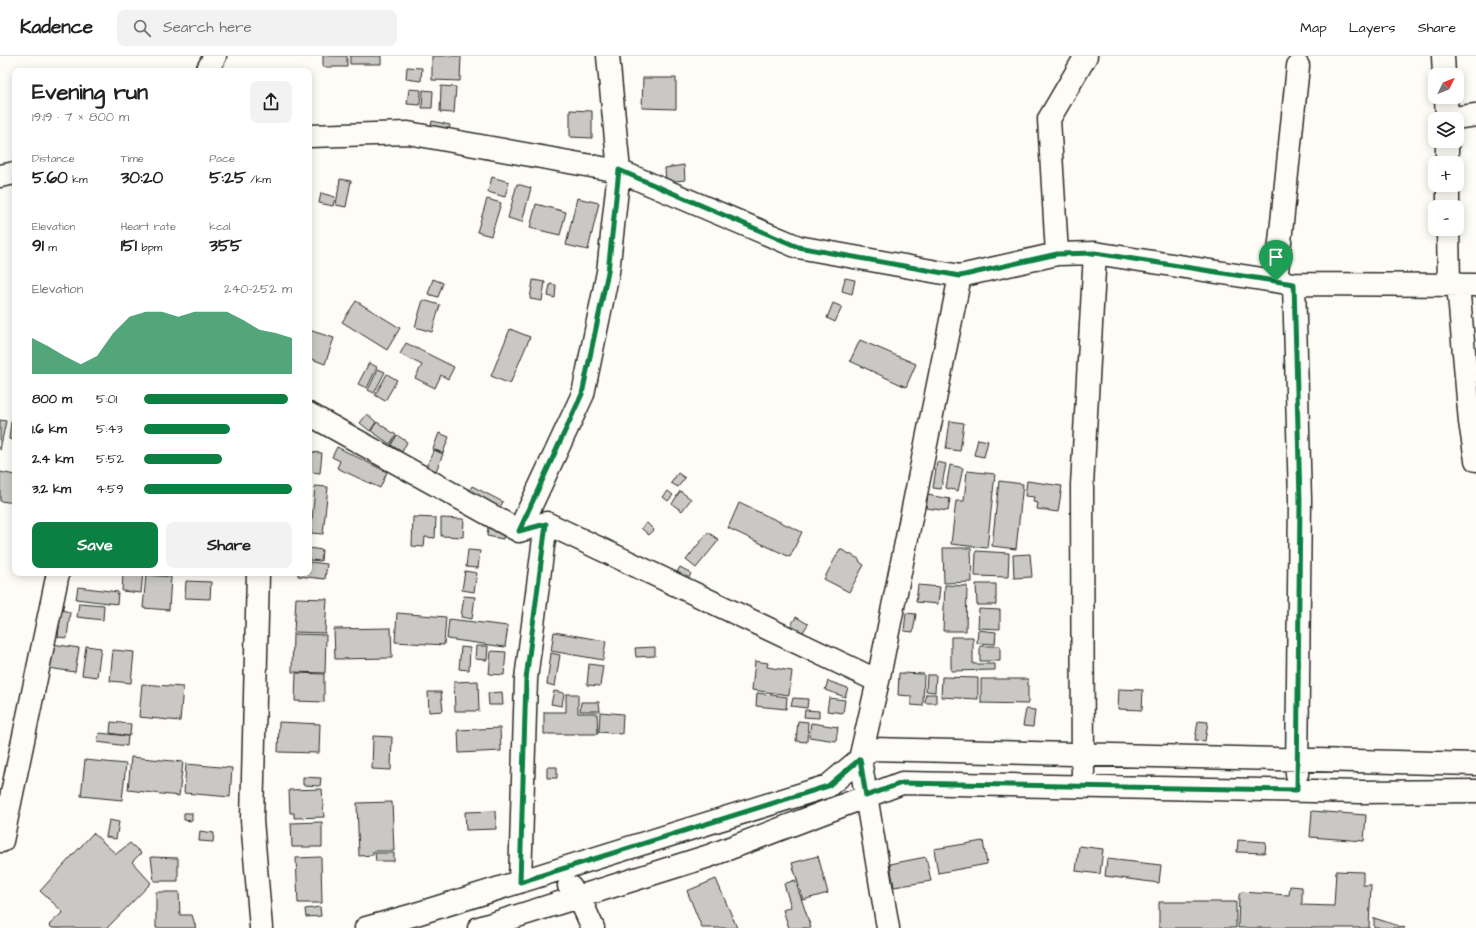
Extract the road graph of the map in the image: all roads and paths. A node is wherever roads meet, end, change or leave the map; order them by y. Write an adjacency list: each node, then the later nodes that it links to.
1 (215, 56): 6 (street)
2 (608, 56): 11 (street)
3 (1086, 56): 16 (street)
4 (1443, 56): 7 (street)
5 (1298, 66): 18 (street)
6 (209, 68)
7 (1444, 68)
8 (1476, 115): 9 (street)
9 (1464, 117)
10 (312, 136): 11 (street)
11 (619, 170): 17 (street); 23 (street)
12 (12, 174): 13 (street)
13 (0, 176)
14 (1450, 236): 19 (street)
15 (1095, 253): 16 (street); 18 (street); 27 (street)
16 (1057, 254): 17 (street)
17 (960, 276): 26 (street)
18 (1285, 282): 19 (street); 29 (street)
19 (1461, 284): 21 (street)
20 (312, 416): 23 (street)
21 (1476, 460)
22 (546, 524): 23 (street); 26 (street); 37 (street)
23 (519, 531)
24 (57, 576): 35 (street)
25 (258, 576): 39 (street)
26 (878, 681): 28 (street)
27 (1083, 755): 28 (street); 29 (street); 31 (street)
28 (860, 759): 34 (street); 36 (street)
29 (1298, 760): 30 (street); 32 (street)
30 (1476, 764)
31 (1083, 786): 32 (street); 34 (street)
32 (1297, 790): 33 (street)
33 (1476, 791)
34 (866, 796): 38 (street); 43 (street)
35 (0, 841)
36 (556, 871): 37 (street); 38 (street)
37 (520, 882): 40 (street)
38 (579, 897): 41 (street); 42 (street)
39 (261, 928)
40 (366, 928)
41 (478, 928)
42 (593, 928)
43 (888, 928)

